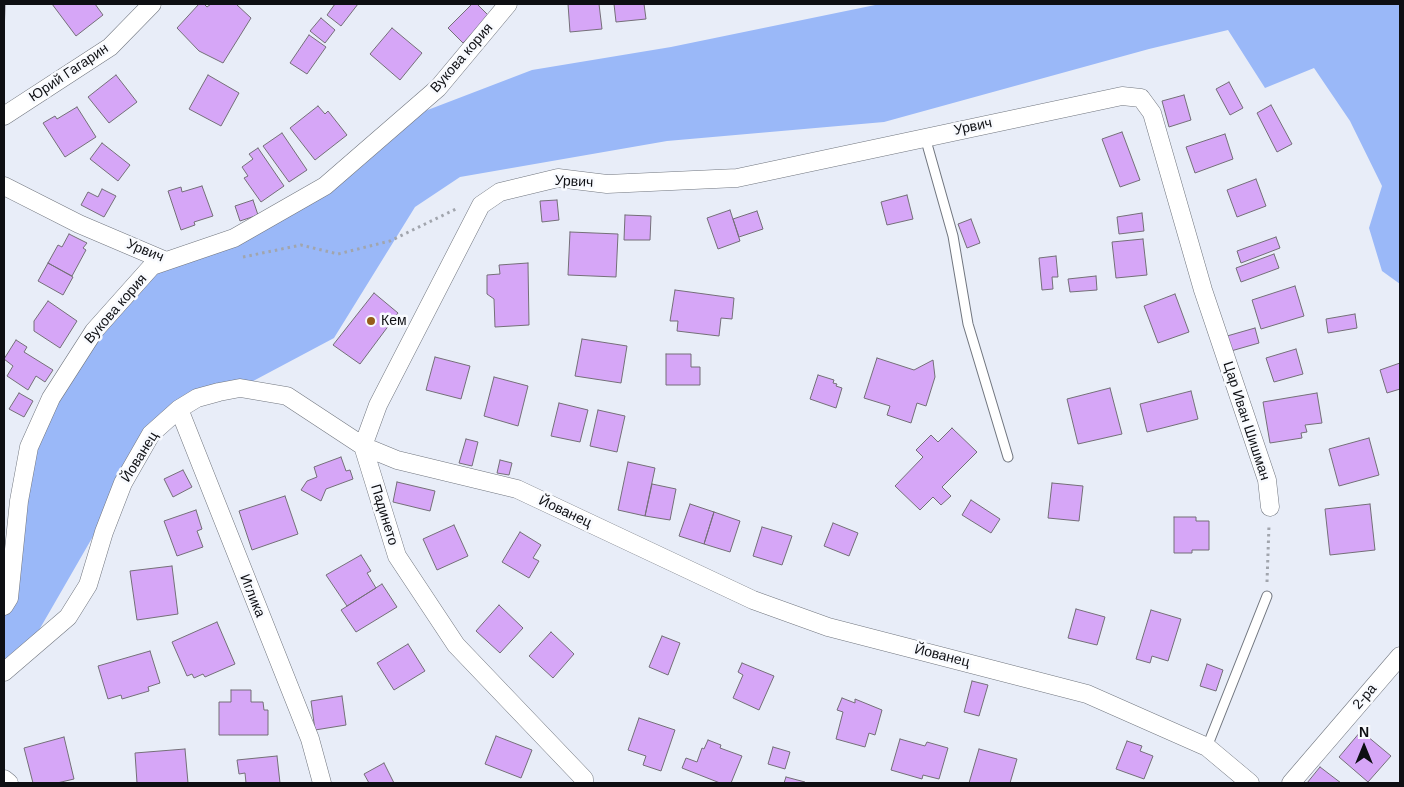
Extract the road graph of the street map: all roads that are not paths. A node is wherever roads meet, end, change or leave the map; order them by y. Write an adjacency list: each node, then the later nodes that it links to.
1 (152, 4): 4 (street, Юрий Гагарин)
2 (508, 4): 7 (street, Вукова кория)
3 (1141, 98): 5 (street, Урвич); 11 (street, Цар Иван Шишман)
4 (4, 116)
5 (925, 137): 9 (street, Урвич); 10 (lane)
6 (4, 186): 7 (street, Урвич)
7 (166, 260): 13 (street, Вукова кория)
8 (179, 409): 9 (street, Йованец); 15 (street, Йованец); 20 (street, Иглика)
9 (363, 446): 16 (street, Йованец); 18 (street, Падинето)
10 (1008, 457)
11 (1270, 507)
12 (1267, 596): 16 (lane)
13 (4, 606)
14 (1400, 656): 22 (street, 2-ра)
15 (4, 672)
16 (1207, 747): 21 (street, Йованец)
17 (4, 779): 19 (street)
18 (588, 782)
19 (9, 783)
20 (322, 783)
21 (1250, 783)
22 (1291, 783)

